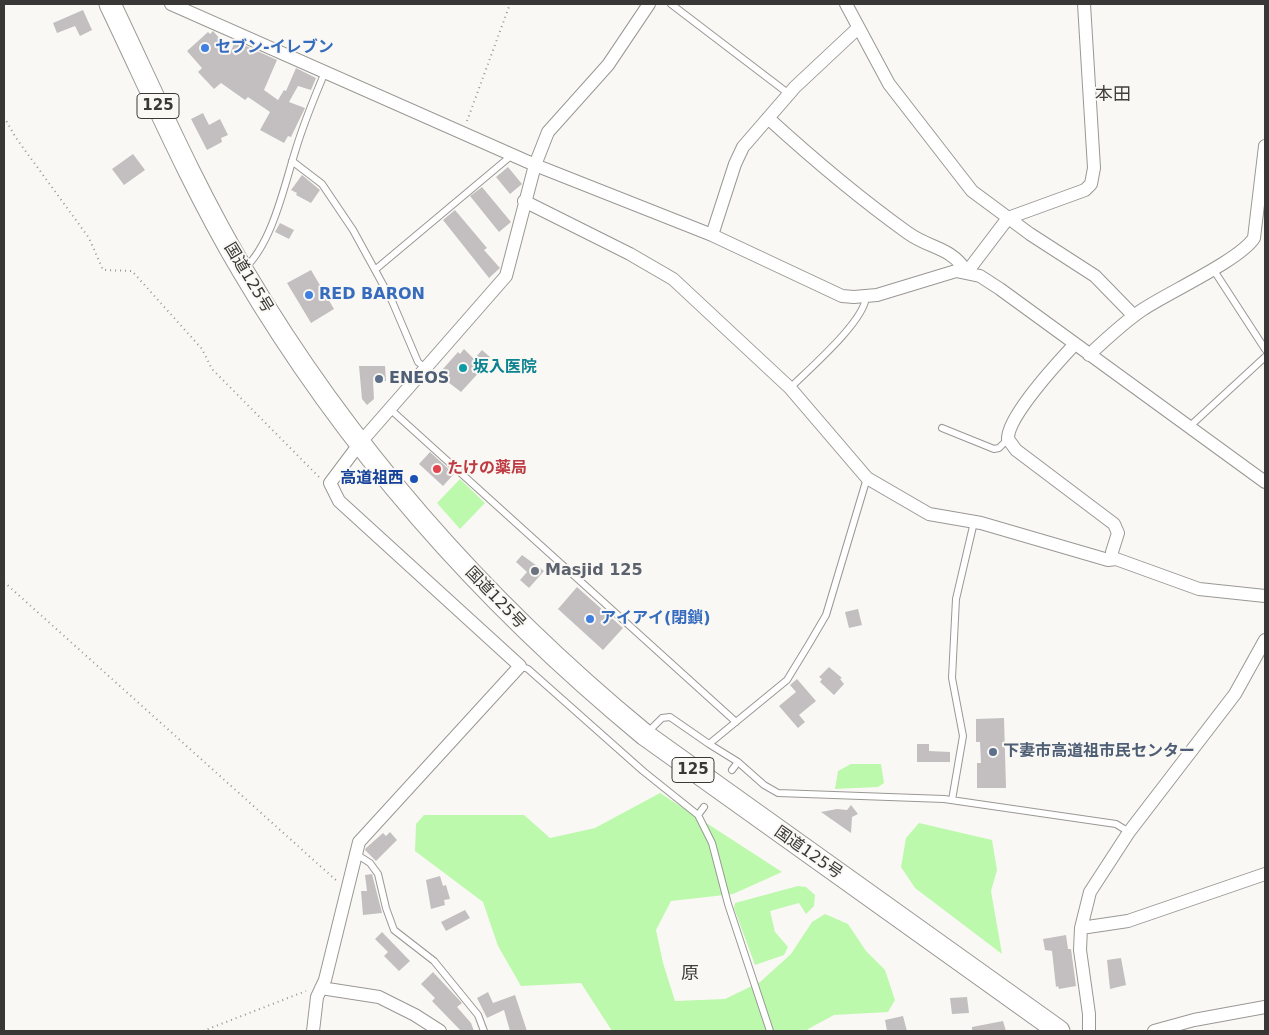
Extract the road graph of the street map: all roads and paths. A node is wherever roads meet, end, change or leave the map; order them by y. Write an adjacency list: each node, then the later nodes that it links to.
1 (171, 4): 9 (street)
2 (510, 4): 13 (path)
3 (649, 4): 17 (street)
4 (671, 4): 10 (lane)
5 (846, 4): 8 (street)
6 (1084, 4): 19 (street)
7 (116, 6): 23 (highway, 国道125号 / 125)
8 (858, 28): 10 (street); 19 (street)
9 (325, 72): 13 (street); 16 (lane)
10 (789, 94): 12 (street)
11 (4, 118): 39 (path)
12 (768, 118): 20 (street); 24 (street)
13 (462, 133): 15 (street)
14 (1265, 146): 21 (street)
15 (512, 155): 17 (street); 22 (lane)
16 (292, 161): 22 (lane); 23 (lane)
17 (535, 165): 18 (street); 20 (street)
18 (524, 201): 31 (street); 32 (street)
19 (1008, 218): 24 (street); 26 (street)
20 (712, 235): 25 (street)
21 (1212, 268): 26 (street); 28 (lane)
22 (376, 269): 31 (lane)
23 (242, 270): 37 (highway, 国道125号 / 125)
24 (967, 272): 25 (street); 27 (street)
25 (866, 297): 32 (lane)
26 (1134, 316): 29 (street)
27 (1075, 344): 29 (street); 36 (street)
28 (1265, 350)
29 (1090, 355): 34 (street)
30 (1265, 357): 34 (lane)
31 (425, 368): 33 (street)
32 (790, 388): 38 (street)
33 (390, 409): 37 (street); 47 (lane)
34 (1189, 427): 40 (street)
35 (942, 428): 36 (lane)
36 (1008, 439): 42 (street)
37 (360, 443): 39 (street); 48 (highway, 国道125号 / 125)
38 (867, 478): 41 (street); 47 (lane)
39 (330, 482): 46 (street)
40 (1265, 482)
41 (974, 522): 42 (street); 52 (lane)
42 (1112, 559): 44 (street)
43 (4, 582): 58 (path)
44 (1265, 596)
45 (1265, 640): 55 (street)
46 (520, 666): 54 (lane); 56 (street)
47 (736, 722): 49 (lane)
48 (645, 735): 49 (lane); 67 (highway, 国道125号 / 125)
49 (709, 744): 50 (lane)
50 (738, 762): 51 (lane); 52 (lane)
51 (732, 770)
52 (952, 800): 55 (lane)
53 (704, 807): 54 (lane)
54 (698, 815): 66 (lane)
55 (1130, 832): 59 (street)
56 (356, 854): 58 (street); 65 (lane)
57 (1265, 874): 59 (street)
58 (347, 890): 60 (street)
59 (1081, 928): 68 (street)
60 (321, 988): 62 (path); 63 (street); 64 (street)
61 (1265, 1007): 69 (street)
62 (203, 1031)
63 (313, 1031)
64 (440, 1031)
65 (484, 1031)
66 (770, 1031)
67 (1059, 1031)
68 (1089, 1031)
69 (1154, 1031)

